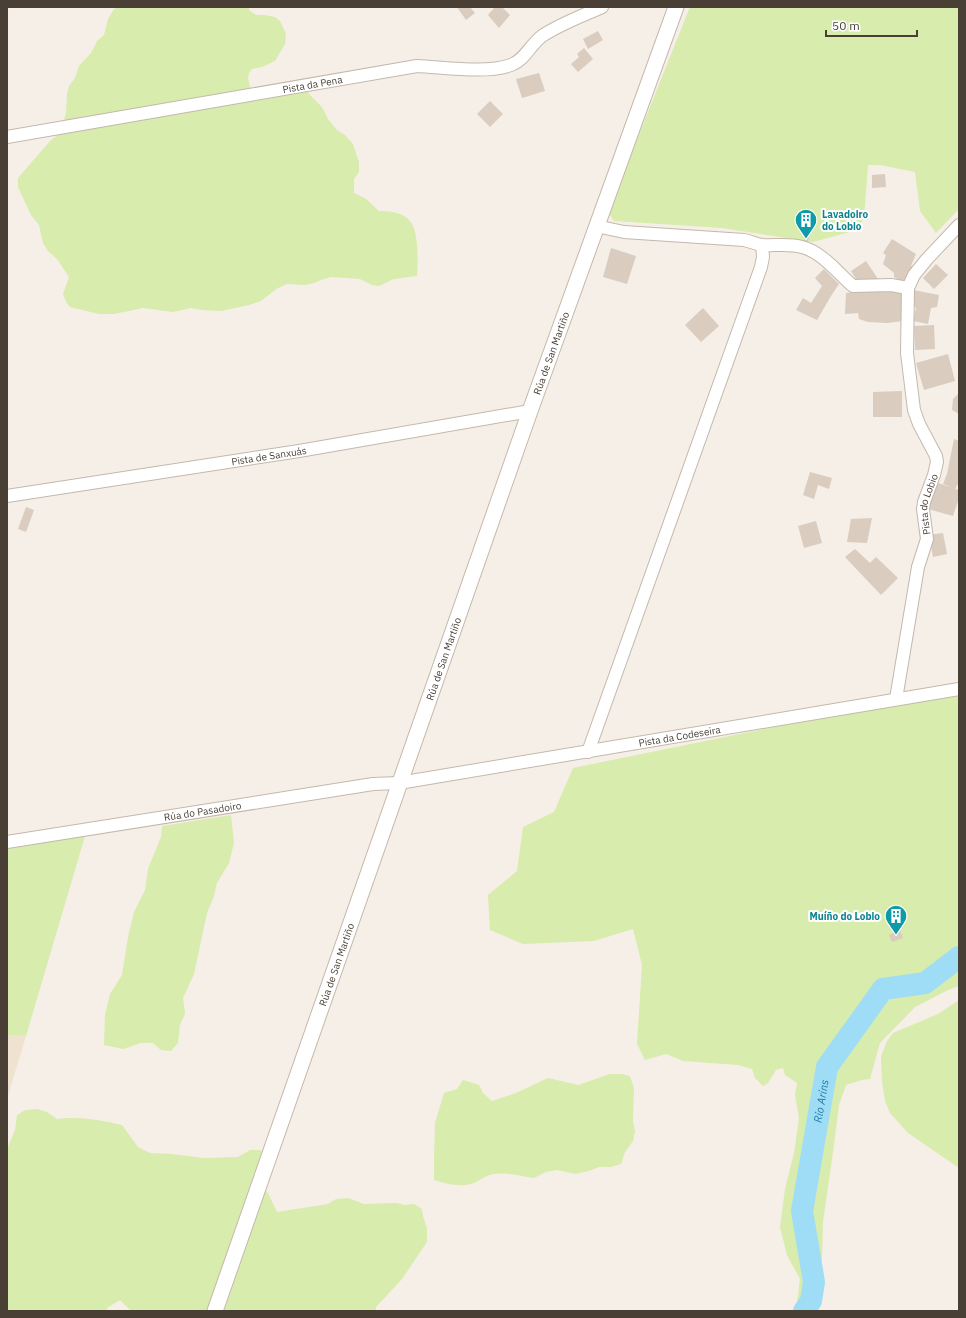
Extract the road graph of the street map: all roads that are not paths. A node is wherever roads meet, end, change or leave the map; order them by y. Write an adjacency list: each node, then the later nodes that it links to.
1 (602, 7): 3 (street, Pista da Pena)
2 (676, 7): 5 (street, Rúa de San Martiño)
3 (7, 137)
4 (959, 225): 7 (street, Pista do Lobio)
5 (596, 226): 6 (street); 8 (street, Rúa de San Martiño)
6 (762, 245): 7 (street); 12 (street)
7 (908, 288): 11 (street, Pista do Lobio)
8 (530, 411): 9 (street, Pista de Sanxuás); 13 (street, Rúa de San Martiño)
9 (7, 496)
10 (959, 689): 11 (street, Pista da Codeseira)
11 (896, 699): 12 (street, Pista da Codeseira)
12 (588, 752): 13 (street, Pista da Codeseira)
13 (399, 783): 14 (street, Rúa do Pasadoiro); 15 (street, Rúa de San Martiño)
14 (7, 842)
15 (214, 1311)

